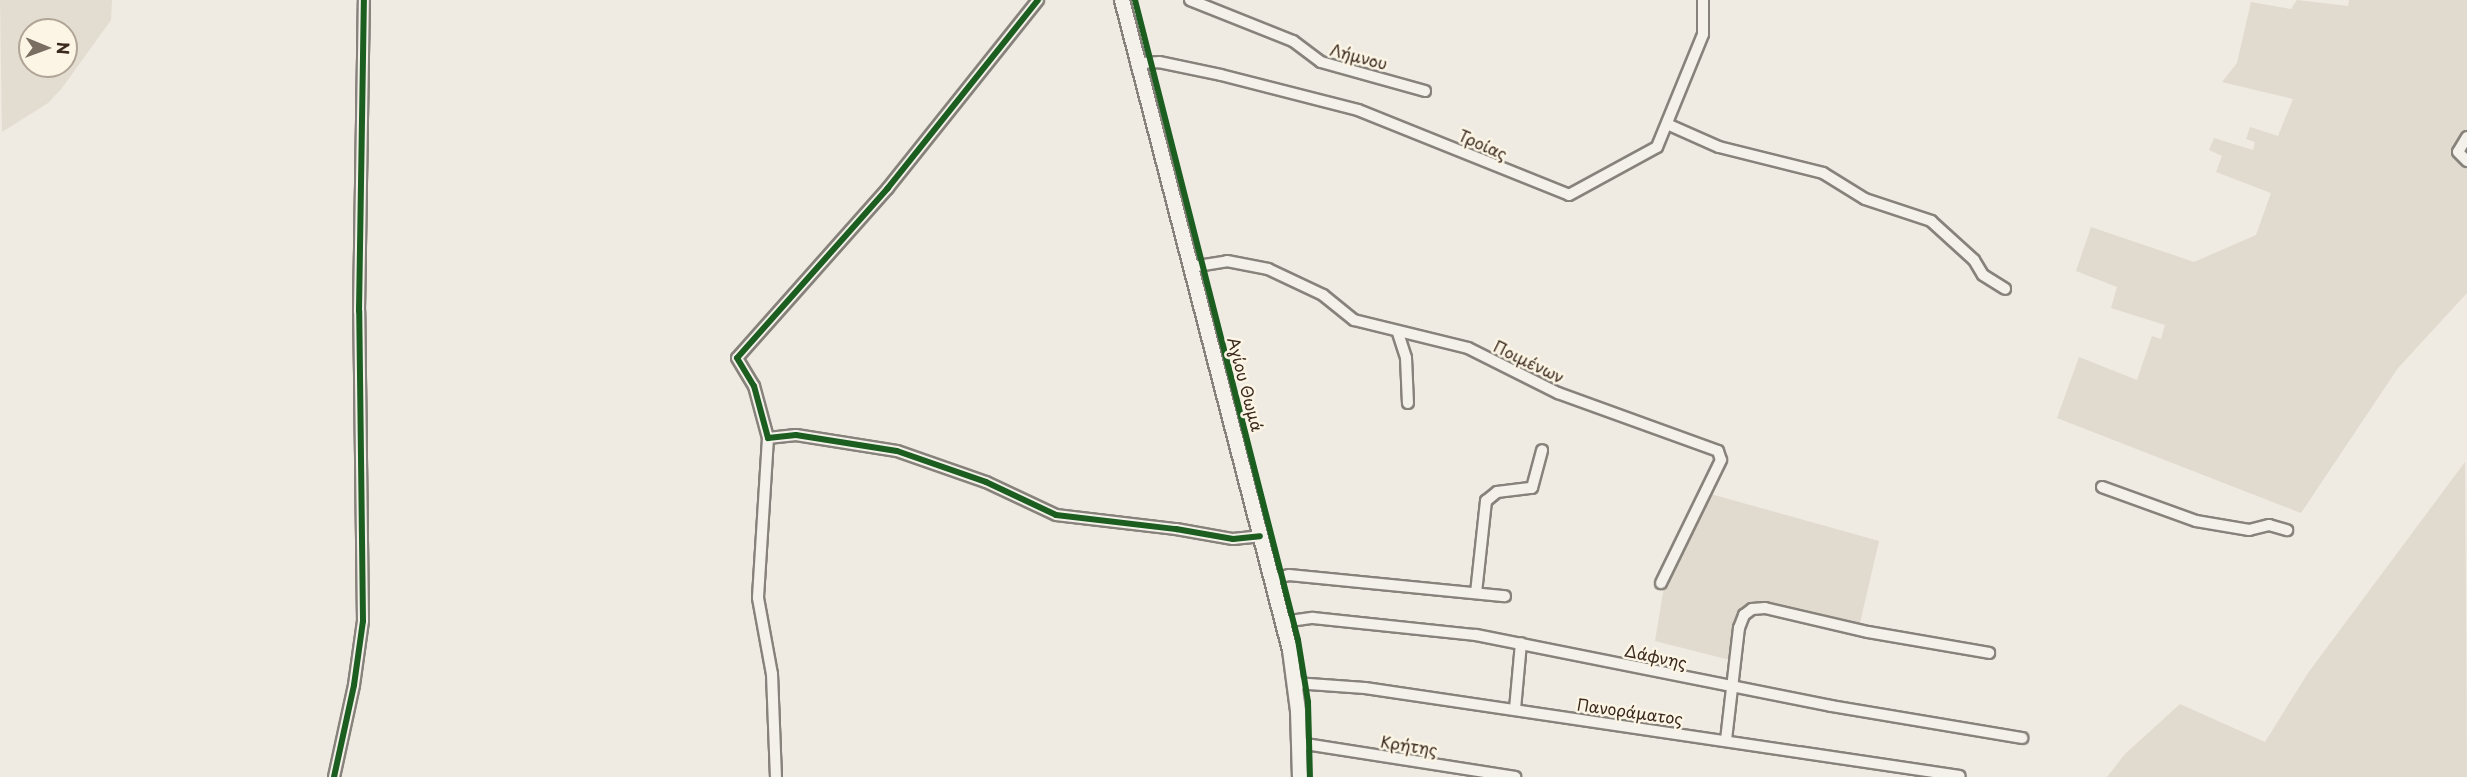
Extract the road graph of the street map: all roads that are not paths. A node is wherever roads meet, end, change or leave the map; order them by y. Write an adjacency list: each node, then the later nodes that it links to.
1 (364, 0): 34 (street)
2 (1038, 0): 15 (street)
3 (1122, 0): 6 (main road, Αγίου Θωμά)
4 (1190, 0): 7 (street, Λήμνου)
5 (1703, 0): 8 (street, Τροίας)
6 (1136, 63): 8 (street, Τροίας); 11 (main road, Αγίου Θωμά)
7 (1425, 91)
8 (1667, 124): 12 (street)
9 (2467, 137): 10 (street)
10 (2467, 161)
11 (1191, 267): 13 (street, Ποιμένων); 19 (main road, Αγίου Θωμά)
12 (2005, 289)
13 (1398, 333): 14 (street); 21 (street, Ποιμένων)
14 (1408, 403)
15 (768, 438): 19 (street); 35 (street)
16 (1542, 450): 22 (street)
17 (2102, 487): 18 (street)
18 (2287, 530)
19 (1260, 536): 20 (main road, Αγίου Θωμά)
20 (1272, 579): 22 (street); 24 (main road, Αγίου Θωμά)
21 (1661, 583)
22 (1476, 593): 23 (street)
23 (1505, 596)
24 (1283, 622): 25 (street, Δάφνης); 27 (main road, Αγίου Θωμά)
25 (1521, 643): 28 (street, Δάφνης); 29 (street)
26 (1989, 653): 28 (street)
27 (1295, 683): 29 (street, Πανοράματος); 32 (main road, Αγίου Θωμά)
28 (1732, 687): 30 (street, Δάφνης); 31 (street)
29 (1515, 709): 31 (street, Πανοράματος)
30 (2022, 738)
31 (1726, 740): 33 (street, Πανοράματος)
32 (1299, 743): 36 (main road, Αγίου Θωμά); 37 (street, Κρήτης)
33 (1960, 776)
34 (334, 777)
35 (776, 777)
36 (1300, 777)
37 (1515, 777)

